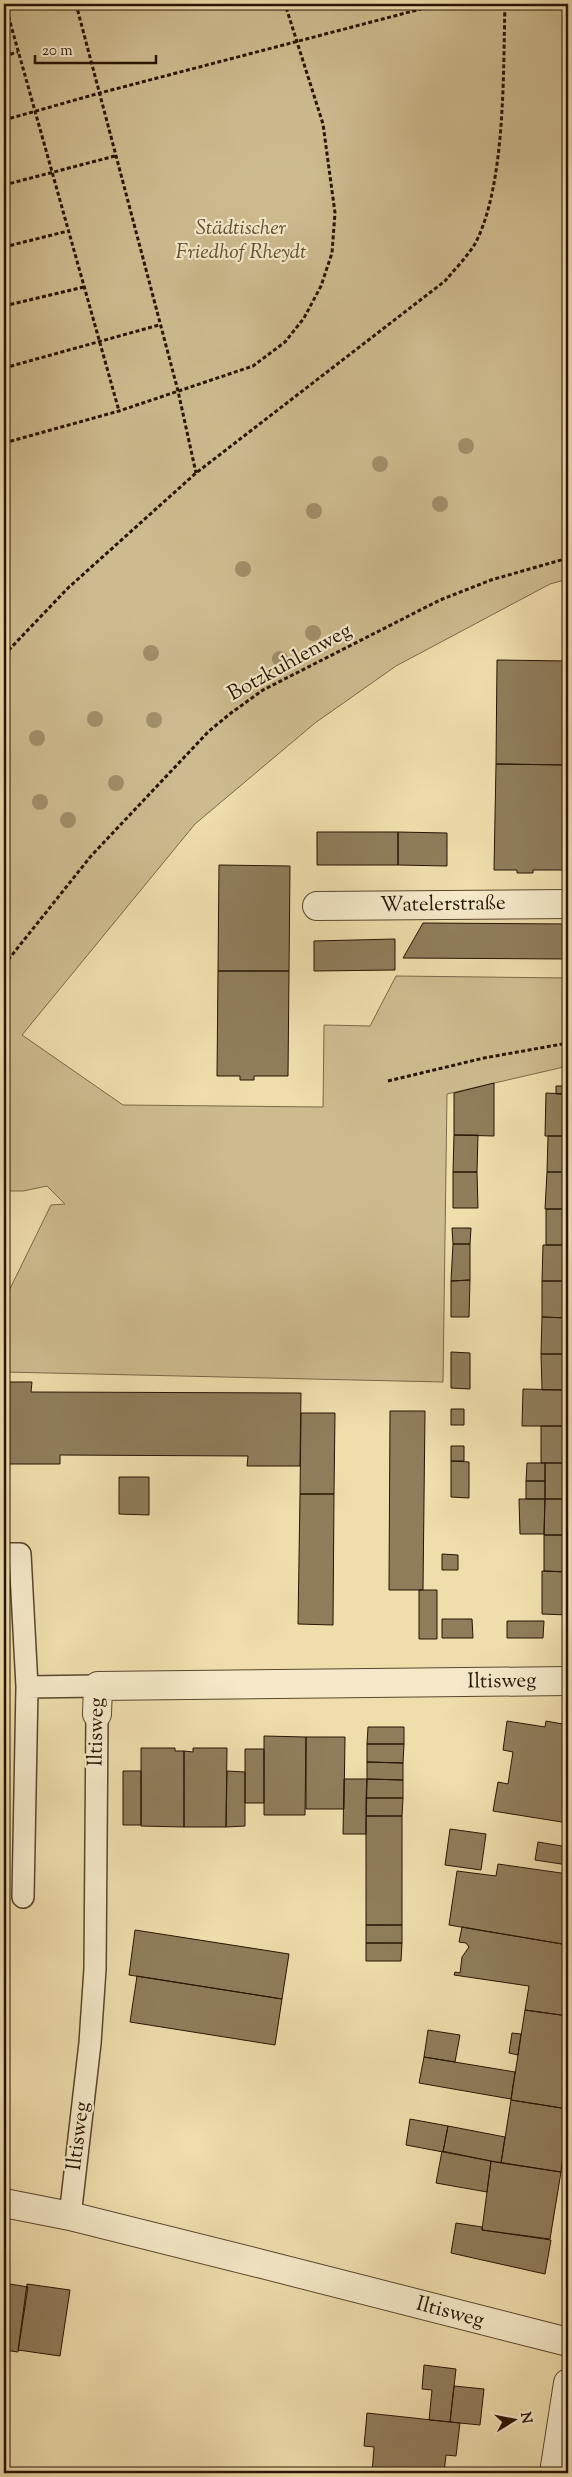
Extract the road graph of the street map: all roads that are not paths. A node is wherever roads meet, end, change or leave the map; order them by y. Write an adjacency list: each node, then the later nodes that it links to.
1 (568, 904): 2 (street, Watelerstraße)
2 (317, 906)
3 (4, 1554): 6 (lane)
4 (568, 1681): 5 (street, Iltisweg)
5 (98, 1686): 6 (lane); 7 (street, Iltisweg)
6 (27, 1687): 8 (lane)
7 (97, 1714): 10 (lane, Iltisweg)
8 (23, 1897)
9 (4, 2203): 10 (street, Iltisweg)
10 (70, 2216): 11 (street, Iltisweg)
11 (568, 2342)
12 (568, 2383): 13 (street)
13 (565, 2423): 14 (street)
14 (554, 2473)

